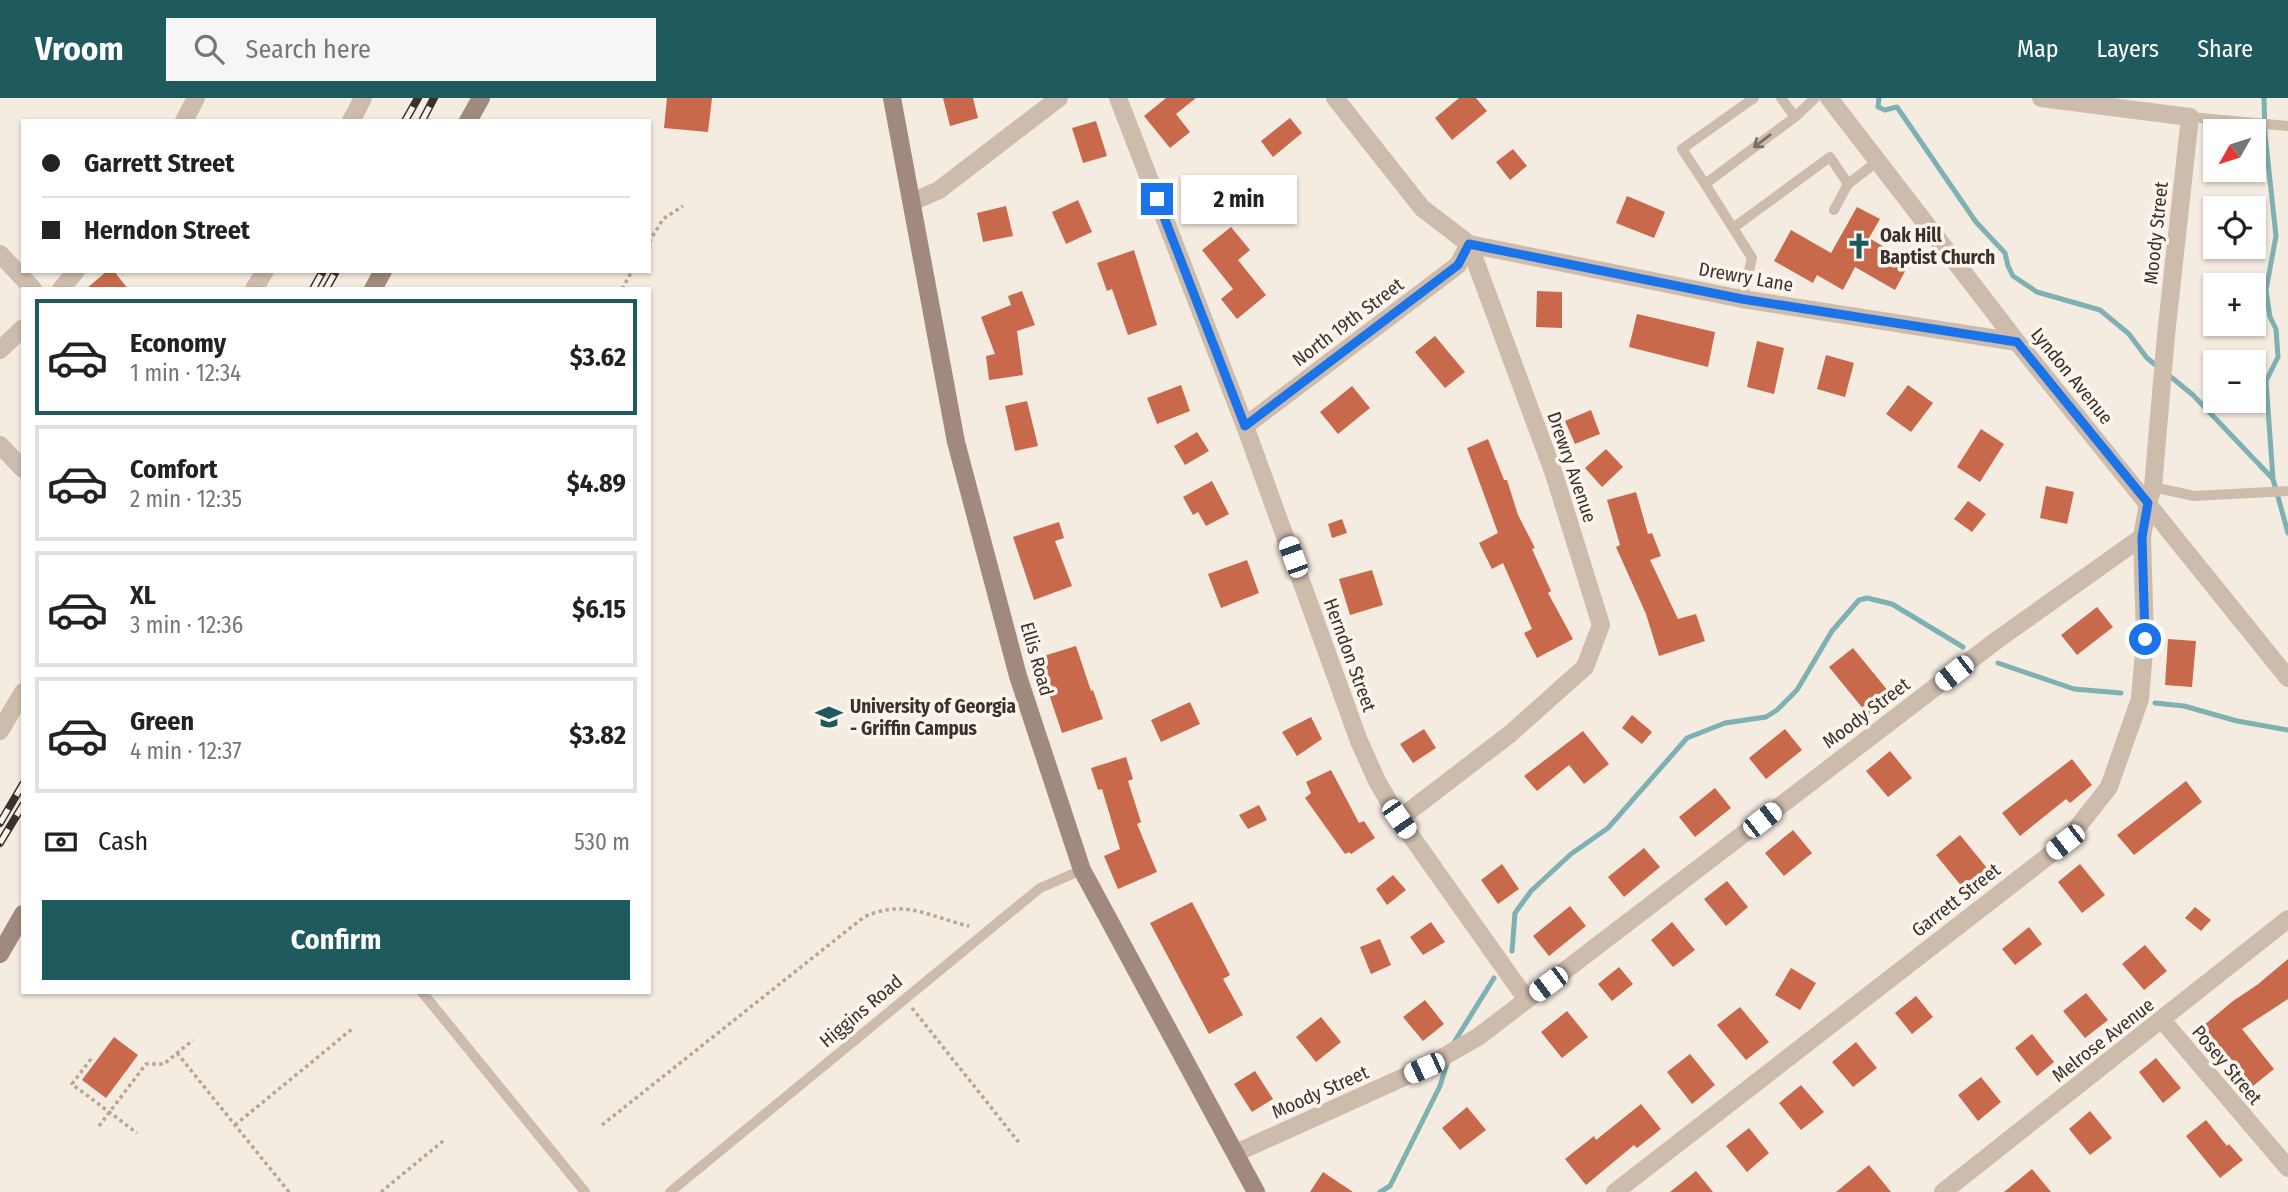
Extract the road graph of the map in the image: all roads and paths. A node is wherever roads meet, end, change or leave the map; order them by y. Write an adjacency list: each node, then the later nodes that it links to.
1 (196, 98): 15 (street)
2 (363, 98): 16 (street)
3 (481, 98): 17 (street)
4 (892, 98): 22 (street, Ellis Road)
5 (1059, 98): 22 (street)
6 (1118, 98): 36 (street, Herndon Street)
7 (1335, 98): 27 (street)
8 (1754, 98): 20 (lane)
9 (1781, 98): 13 (lane)
10 (1815, 98): 13 (lane)
11 (1829, 98): 19 (street, Lyndon Avenue)
12 (2041, 98): 14 (street)
13 (1795, 117): 20 (lane, one-way to 20)
14 (2190, 117): 18 (lane); 40 (street, Moody Street)
15 (185, 119)
16 (352, 119)
17 (469, 119)
18 (2282, 125)
19 (1878, 161): 21 (lane); 34 (street, Lyndon Avenue)
20 (1705, 184): 25 (lane)
21 (1848, 184): 24 (lane); 25 (lane)
22 (912, 202): 46 (street, Ellis Road)
23 (683, 206): 26 (path)
24 (1834, 210)
25 (1733, 228): 32 (lane)
26 (651, 239)
27 (1469, 244): 32 (street, Drewry Lane); 36 (street, North 19th Street); 45 (street, Drewry Avenue)
28 (0, 254): 30 (street)
29 (74, 273): 31 (street)
30 (31, 287)
31 (63, 287)
32 (1742, 299): 34 (street, Drewry Lane)
33 (21, 330): 35 (street)
34 (2017, 342): 40 (street, Lyndon Avenue)
35 (0, 350)
36 (1245, 426): 45 (street, Herndon Street)
37 (0, 444): 38 (street)
38 (21, 467)
39 (2288, 491): 40 (lane)
40 (2150, 495): 41 (street, Moody Street); 42 (street, Lyndon Avenue)
41 (2142, 537): 53 (street, Moody Street); 73 (street, Garrett Street)
42 (2288, 678)
43 (21, 695): 44 (street)
44 (0, 731)
45 (1399, 819): 53 (street, Herndon Street)
46 (1082, 870): 49 (lane, Higgins Road); 66 (street, Ellis Road)
47 (21, 917): 50 (street)
48 (2288, 919): 54 (street, Melrose Avenue)
49 (989, 928): 52 (lane, Higgins Road); 61 (path)
50 (0, 954)
51 (424, 994): 70 (lane)
52 (904, 998): 65 (path); 71 (lane, Higgins Road)
53 (1527, 1000): 66 (street, Moody Street)
54 (2162, 1020): 67 (street, Posey Street); 74 (street, Melrose Avenue)
55 (352, 1029): 60 (path)
56 (193, 1040): 57 (path)
57 (177, 1053): 59 (path); 60 (path)
58 (91, 1059): 59 (path)
59 (109, 1112): 62 (path); 63 (path)
60 (235, 1125): 68 (path)
61 (602, 1125)
62 (99, 1126)
63 (137, 1133)
64 (443, 1141): 69 (path)
65 (1020, 1145)
66 (1236, 1153): 72 (street, Ellis Road)
67 (2288, 1168)
68 (289, 1192)
69 (381, 1192)
70 (585, 1192)
71 (670, 1192)
72 (1256, 1192)
73 (1615, 1192)
74 (1943, 1192)

